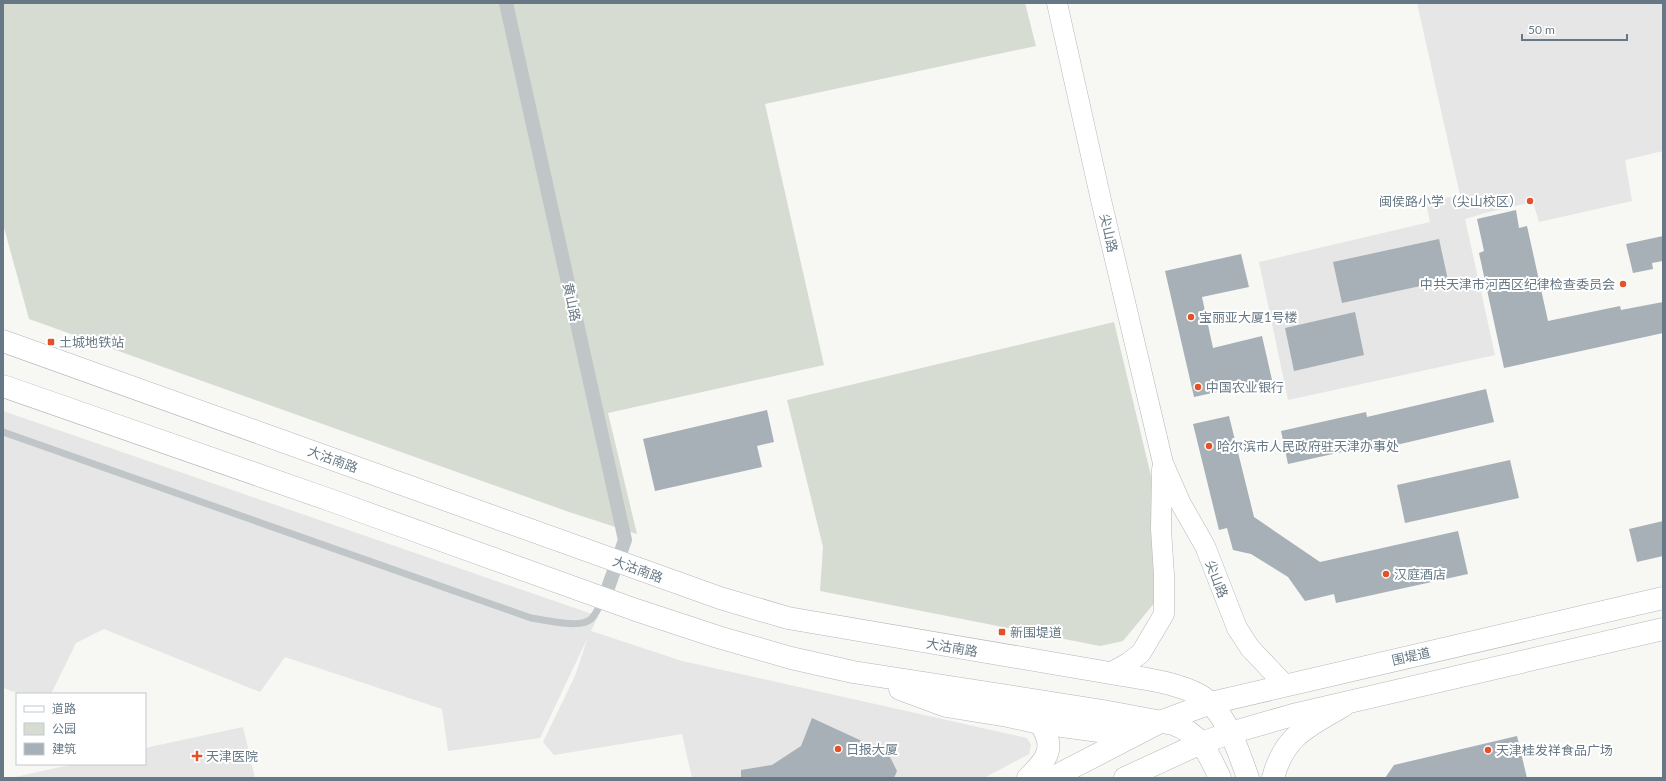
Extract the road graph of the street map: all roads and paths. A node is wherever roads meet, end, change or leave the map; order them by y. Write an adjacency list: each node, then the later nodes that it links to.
1 (506, 3): 7 (street, 黄山路)
2 (1057, 3): 6 (main road, 尖山路)
3 (3, 341): 7 (main road, 大沽南路)
4 (3, 386): 9 (main road)
5 (3, 432): 9 (lane)
6 (1162, 463): 12 (main road, 尖山路); 13 (main road, 尖山路)
7 (618, 562): 9 (street, 黄山路); 12 (main road, 大沽南路)
8 (1663, 598): 13 (main road, 围堤道)
9 (604, 599): 11 (main road)
10 (1663, 630): 14 (main road)
11 (853, 672): 16 (main road); 17 (main road)
12 (1110, 673): 15 (main road, 大沽南路)
13 (1286, 686): 15 (main road, 围堤道)
14 (1350, 702): 18 (main road); 25 (main road)
15 (1211, 703): 16 (main road, 围堤道); 18 (main road, 大沽南路)
16 (1162, 721): 17 (main road); 19 (main road); 21 (main road)
17 (1040, 723): 20 (main road)
18 (1230, 733): 19 (main road); 24 (main road, 大沽南路)
19 (1201, 743): 22 (main road); 23 (main road)
20 (1028, 778)
21 (1052, 778)
22 (1125, 778)
23 (1220, 778)
24 (1248, 778)
25 (1273, 778)

